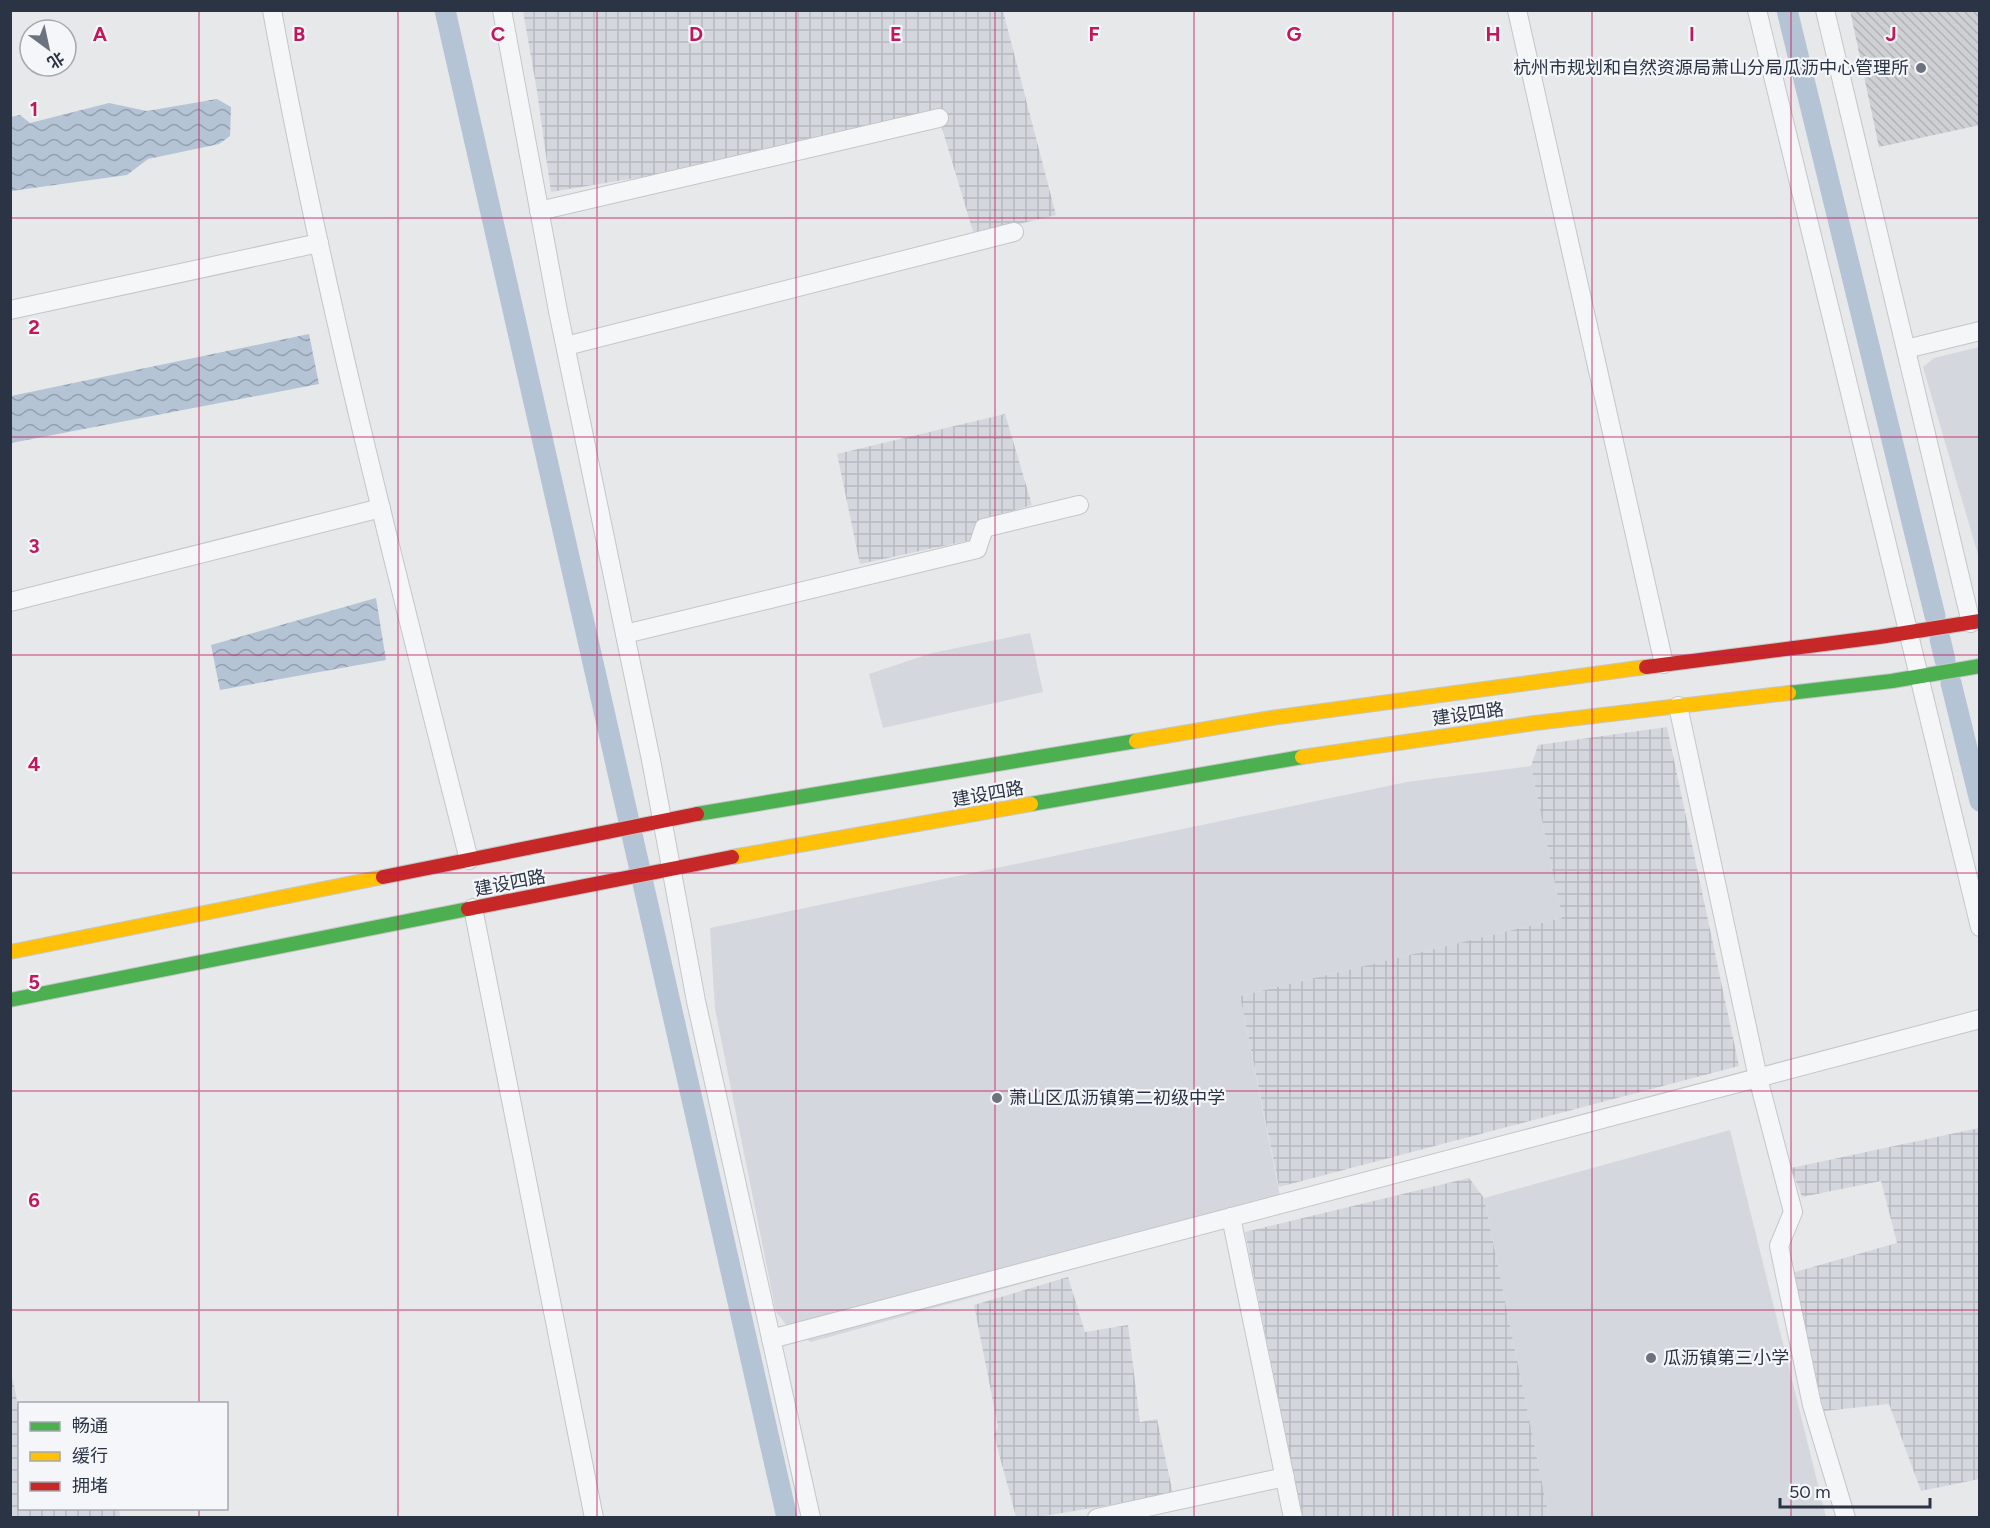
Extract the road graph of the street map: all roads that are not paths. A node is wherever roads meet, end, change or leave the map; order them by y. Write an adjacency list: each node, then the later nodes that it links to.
1 (272, 10): 9 (street)
2 (502, 10): 7 (street)
3 (1517, 10): 20 (street)
4 (1757, 10): 19 (street)
5 (1825, 10): 13 (street)
6 (939, 118): 7 (street)
7 (539, 211): 12 (street)
8 (1014, 232): 12 (street)
9 (320, 243): 10 (street); 15 (street)
10 (10, 310)
11 (1980, 332): 13 (street)
12 (566, 346): 18 (street)
13 (1906, 349): 17 (street)
14 (1079, 505): 18 (street)
15 (381, 507): 16 (street); 24 (street)
16 (10, 602)
17 (1975, 622): 19 (main road, 建设四路)
18 (625, 633): 32 (street)
19 (1907, 633): 20 (main road, 建设四路); 22 (street)
20 (1664, 664): 24 (main road, 建设四路)
21 (1980, 666): 22 (main road, 建设四路)
22 (1918, 676): 23 (main road, 建设四路); 26 (street)
23 (1678, 706): 25 (main road, 建设四路); 30 (street)
24 (468, 860): 27 (main road, 建设四路)
25 (473, 908): 28 (main road, 建设四路); 34 (street)
26 (1980, 927)
27 (10, 952)
28 (10, 1000)
29 (1980, 1019): 30 (street)
30 (1758, 1078): 31 (street); 38 (street)
31 (1231, 1217): 32 (street); 33 (street)
32 (771, 1339): 35 (street)
33 (1285, 1477): 36 (street); 37 (street)
34 (594, 1518)
35 (811, 1518)
36 (1097, 1518)
37 (1293, 1518)
38 (1846, 1518)

